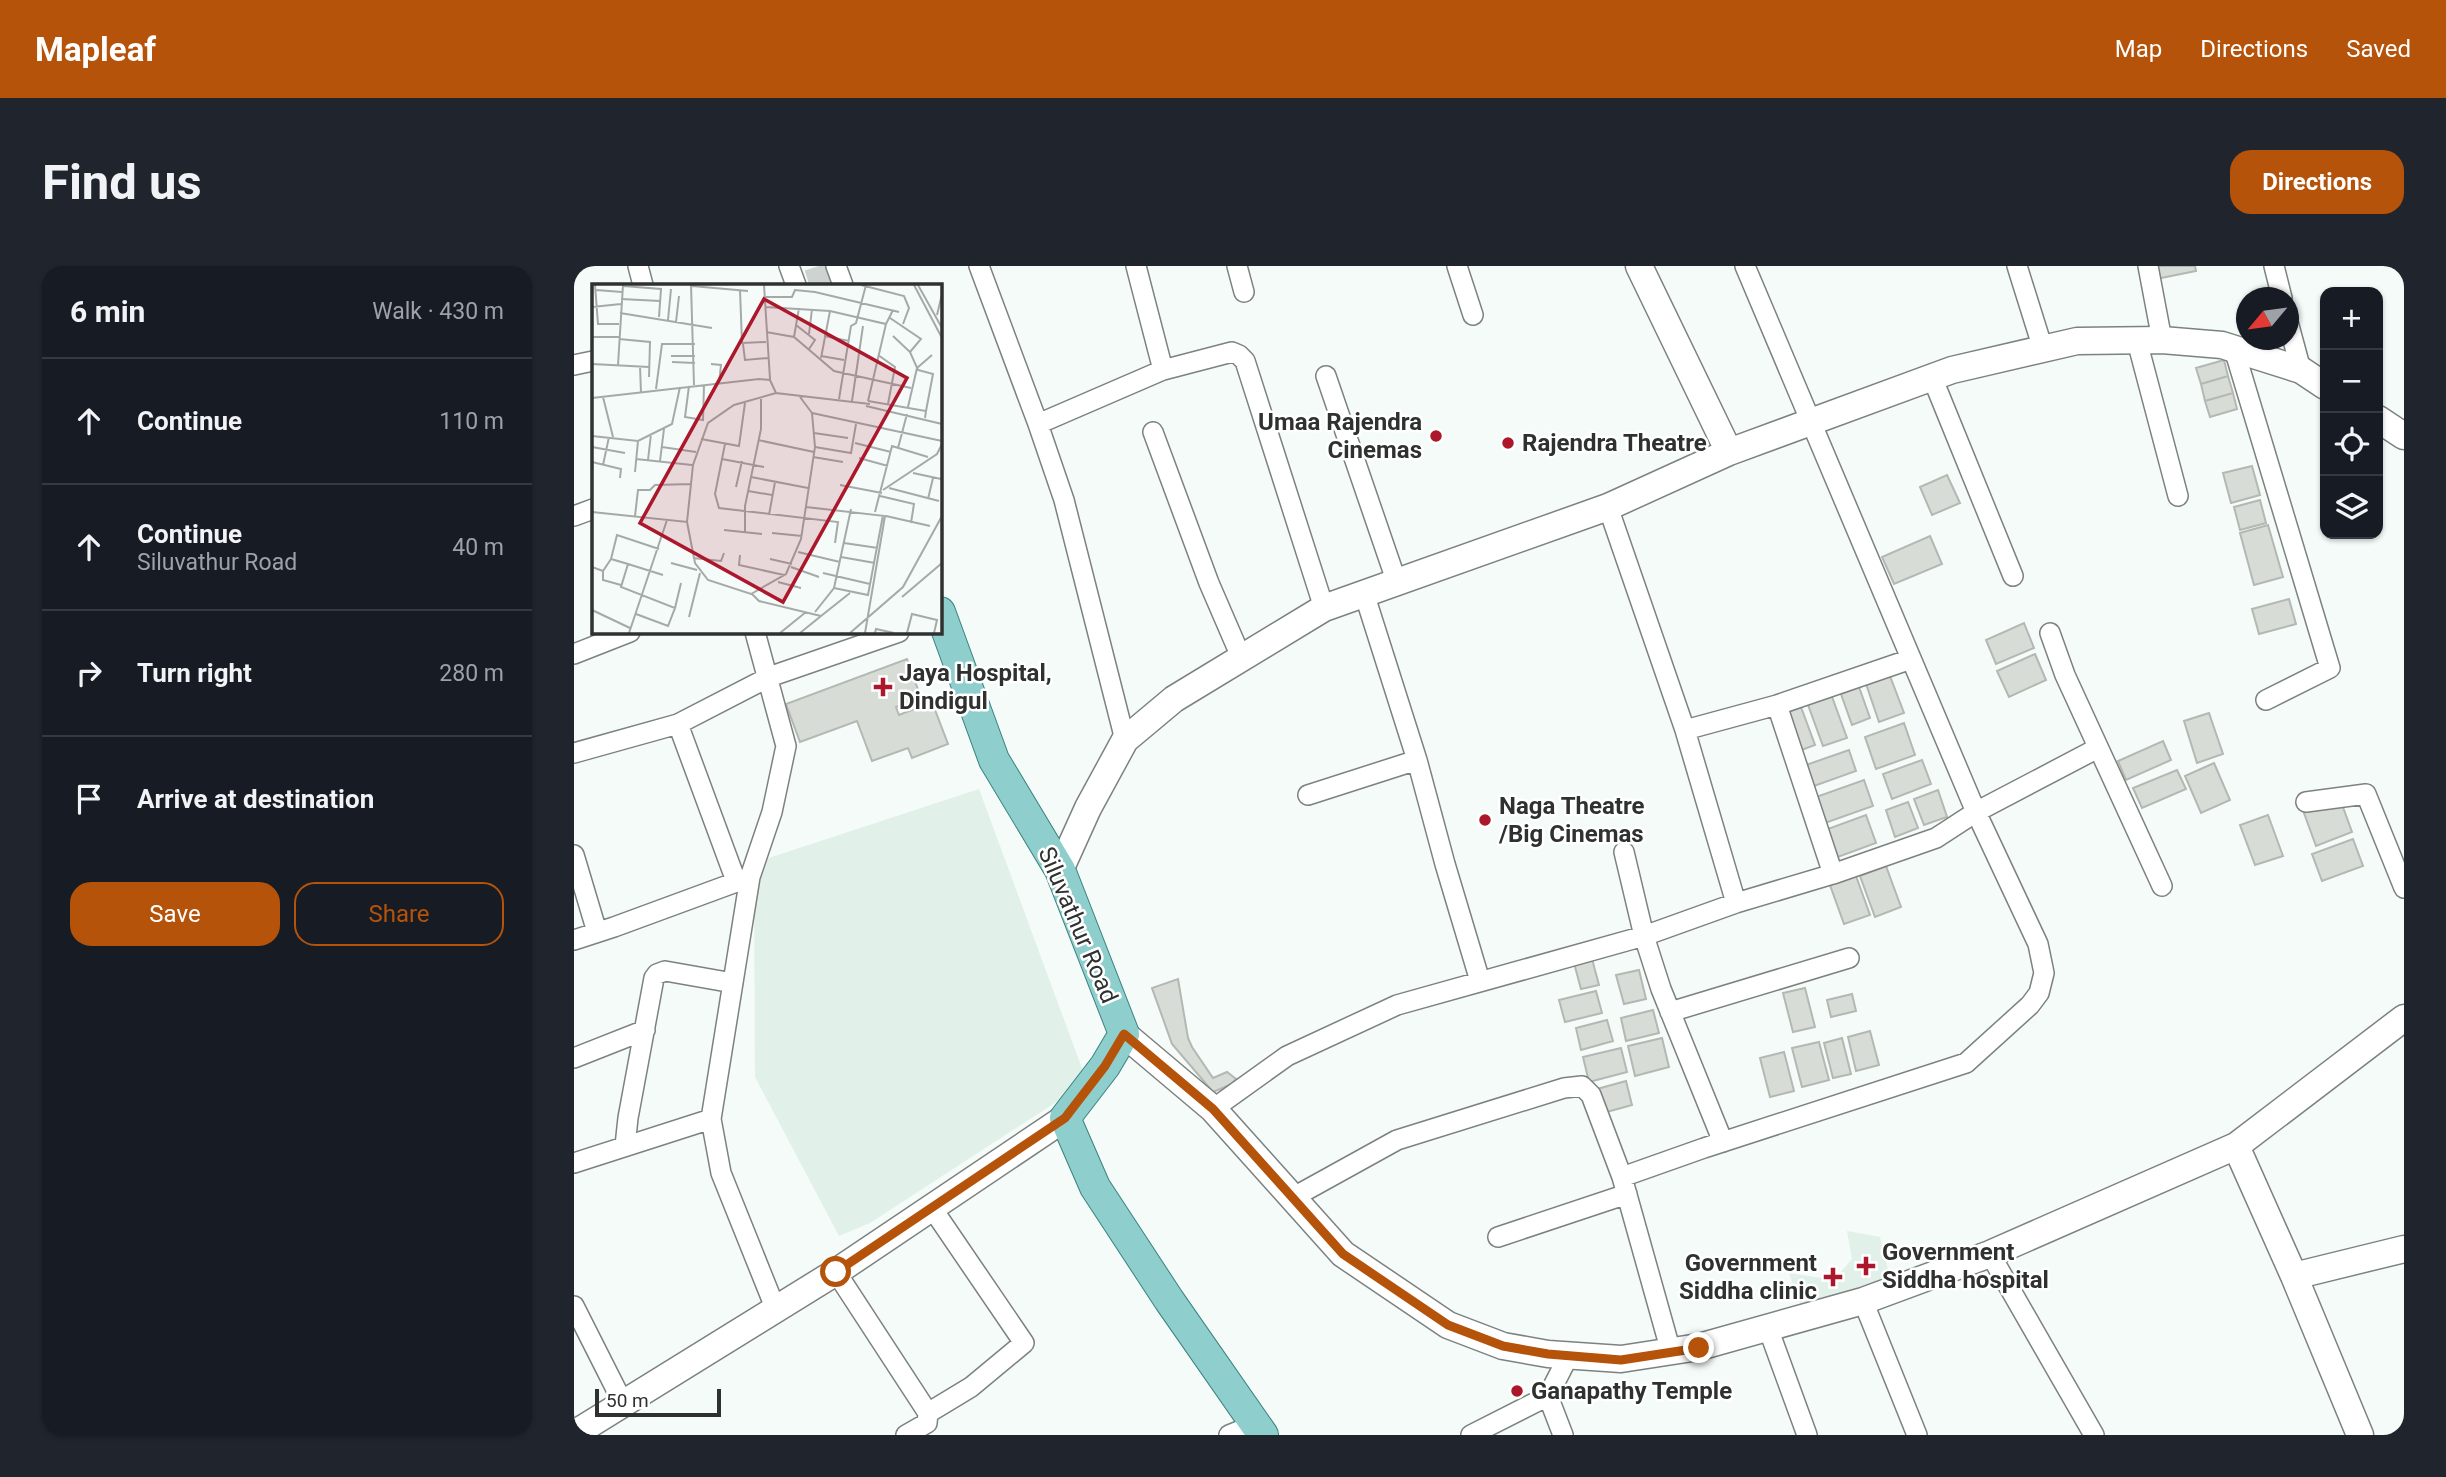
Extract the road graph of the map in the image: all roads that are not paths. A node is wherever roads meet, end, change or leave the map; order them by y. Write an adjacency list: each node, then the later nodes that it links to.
1 (638, 266): 13 (street)
2 (789, 266): 14 (street)
3 (836, 266): 15 (street)
4 (979, 266): 32 (street)
5 (1136, 266): 25 (street)
6 (1237, 266): 17 (street)
7 (1457, 266): 18 (street)
8 (1639, 266): 35 (street)
9 (1745, 266): 30 (street)
10 (2017, 266): 20 (street)
11 (2148, 266): 19 (street)
12 (2274, 266): 16 (street)
13 (643, 284)
14 (796, 284)
15 (843, 284)
16 (2279, 287)
17 (1244, 292)
18 (1473, 315)
19 (2149, 340): 20 (street); 21 (street); 36 (street)
20 (2043, 349): 28 (street)
21 (2234, 349): 26 (street); 53 (street)
22 (2296, 350): 26 (street)
23 (592, 361): 24 (street)
24 (574, 365)
25 (1163, 370): 32 (street); 43 (street)
26 (2301, 370): 29 (street)
27 (1325, 376): 41 (street)
28 (1932, 377): 30 (street); 40 (street)
29 (2320, 383)
30 (1811, 422): 35 (street); 51 (street)
31 (2383, 422): 34 (street)
32 (1038, 424): 57 (street)
33 (1153, 432): 50 (street)
34 (2404, 436)
35 (1729, 452): 37 (street)
36 (2178, 496)
37 (1608, 507): 41 (street); 56 (street)
38 (592, 509): 39 (street)
39 (574, 516)
40 (2013, 576)
41 (1397, 583): 42 (street)
42 (1364, 593): 43 (street); 60 (street)
43 (1324, 608): 50 (street)
44 (942, 620): 66 (main road, Siluvathur Road)
45 (2050, 633): 58 (street)
46 (626, 634): 49 (street)
47 (756, 634): 52 (street)
48 (893, 634): 52 (street)
49 (574, 654)
50 (1241, 657): 57 (street)
51 (1911, 659): 54 (street); 63 (street)
52 (769, 677): 55 (street); 68 (street)
53 (2266, 700)
54 (1777, 705): 56 (street); 67 (street)
55 (678, 724): 59 (street); 68 (street)
56 (1685, 730): 71 (street)
57 (1125, 740): 66 (street)
58 (2098, 748): 63 (street); 69 (street)
59 (574, 753)
60 (1417, 760): 61 (street); 76 (street)
61 (1308, 795)
62 (2306, 802): 70 (street)
63 (1976, 811): 67 (street); 86 (street)
64 (1624, 852): 73 (street)
65 (574, 855): 72 (street)
66 (1060, 870): 81 (main road, Siluvathur Road)
67 (1833, 874): 71 (street)
68 (743, 879): 72 (street); 77 (street)
69 (2162, 886)
70 (2404, 888)
71 (1736, 903): 73 (street)
72 (597, 932): 74 (street)
73 (1644, 936): 76 (street); 78 (street)
74 (574, 940)
75 (1849, 958): 78 (street)
76 (1480, 981): 83 (street)
77 (733, 983): 80 (street); 85 (street)
78 (1670, 1012): 86 (street)
79 (2404, 1018): 88 (street)
80 (645, 1030): 82 (street); 87 (street)
81 (1124, 1034): 83 (street); 84 (main road, Siluvathur Road)
82 (574, 1058)
83 (1213, 1109): 91 (street)
84 (1065, 1118): 92 (street); 107 (main road)
85 (710, 1119): 87 (street); 100 (street)
86 (1723, 1142): 90 (street)
87 (625, 1146): 89 (street)
88 (2236, 1146): 95 (street); 97 (street)
89 (574, 1163)
90 (1624, 1186): 91 (street); 93 (street); 102 (street)
91 (1292, 1198): 103 (street)
92 (932, 1208): 96 (street); 106 (street)
93 (1498, 1237)
94 (2404, 1249): 97 (street)
95 (1990, 1254): 98 (street); 114 (street)
96 (836, 1272): 100 (street); 106 (street)
97 (2294, 1276): 115 (street)
98 (1863, 1301): 101 (street); 113 (street)
99 (574, 1306): 105 (street)
100 (776, 1310): 105 (street)
101 (1769, 1328): 102 (street); 112 (street)
102 (1671, 1352): 103 (street)
103 (1569, 1356): 104 (street)
104 (1548, 1396): 110 (street); 111 (street)
105 (623, 1403): 108 (street)
106 (928, 1413): 109 (street)
107 (1250, 1431)
108 (574, 1434)
109 (906, 1435)
110 (1471, 1435)
111 (1563, 1435)
112 (1807, 1435)
113 (1917, 1435)
114 (2094, 1435)
115 (2360, 1435)

